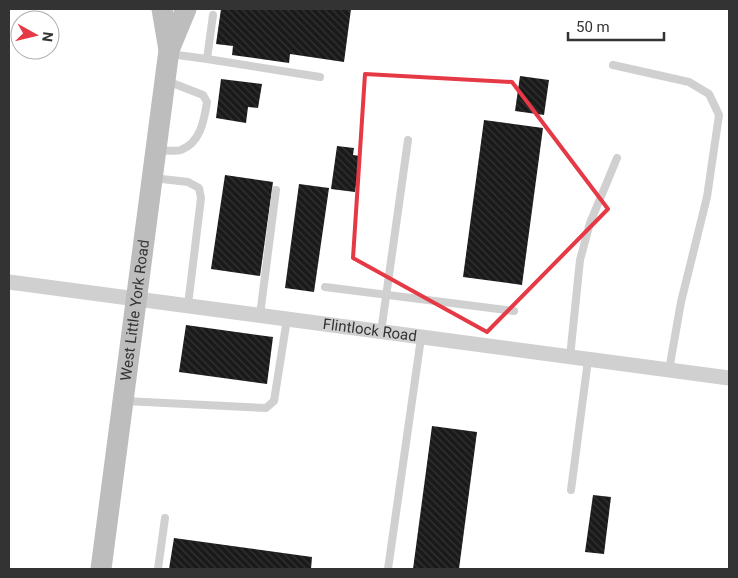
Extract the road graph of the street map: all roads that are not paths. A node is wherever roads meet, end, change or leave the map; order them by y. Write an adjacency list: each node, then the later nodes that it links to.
1 (162, 9): 4 (main road, West Little York Road)
2 (186, 9): 4 (main road, West Little York Road)
3 (213, 15): 5 (lane)
4 (168, 52): 5 (lane); 8 (main road, West Little York Road)
5 (207, 60): 7 (lane)
6 (613, 65): 26 (lane)
7 (320, 77)
8 (165, 80): 10 (main road, West Little York Road); 10 (lane)
9 (408, 140): 16 (lane)
10 (155, 150): 12 (main road, West Little York Road)
11 (617, 158): 24 (lane)
12 (151, 178): 17 (main road, West Little York Road); 18 (lane)
13 (276, 190): 20 (lane)
14 (9, 282): 17 (street, Flintlock Road)
15 (325, 288): 16 (lane)
16 (386, 295): 19 (lane); 22 (lane)
17 (135, 299): 18 (street, Flintlock Road); 28 (main road, West Little York Road)
18 (188, 305): 20 (street, Flintlock Road)
19 (514, 311)
20 (260, 315): 21 (street, Flintlock Road)
21 (287, 319): 22 (street, Flintlock Road); 28 (lane)
22 (381, 332): 23 (street, Flintlock Road)
23 (421, 338): 24 (street, Flintlock Road); 33 (lane)
24 (570, 357): 25 (street, Flintlock Road)
25 (588, 360): 26 (street, Flintlock Road); 29 (lane)
26 (669, 370): 27 (street, Flintlock Road)
27 (729, 378)
28 (123, 400): 31 (main road, West Little York Road)
29 (571, 490)
30 (164, 518): 32 (lane)
31 (101, 569)
32 (158, 569)
33 (388, 569)

